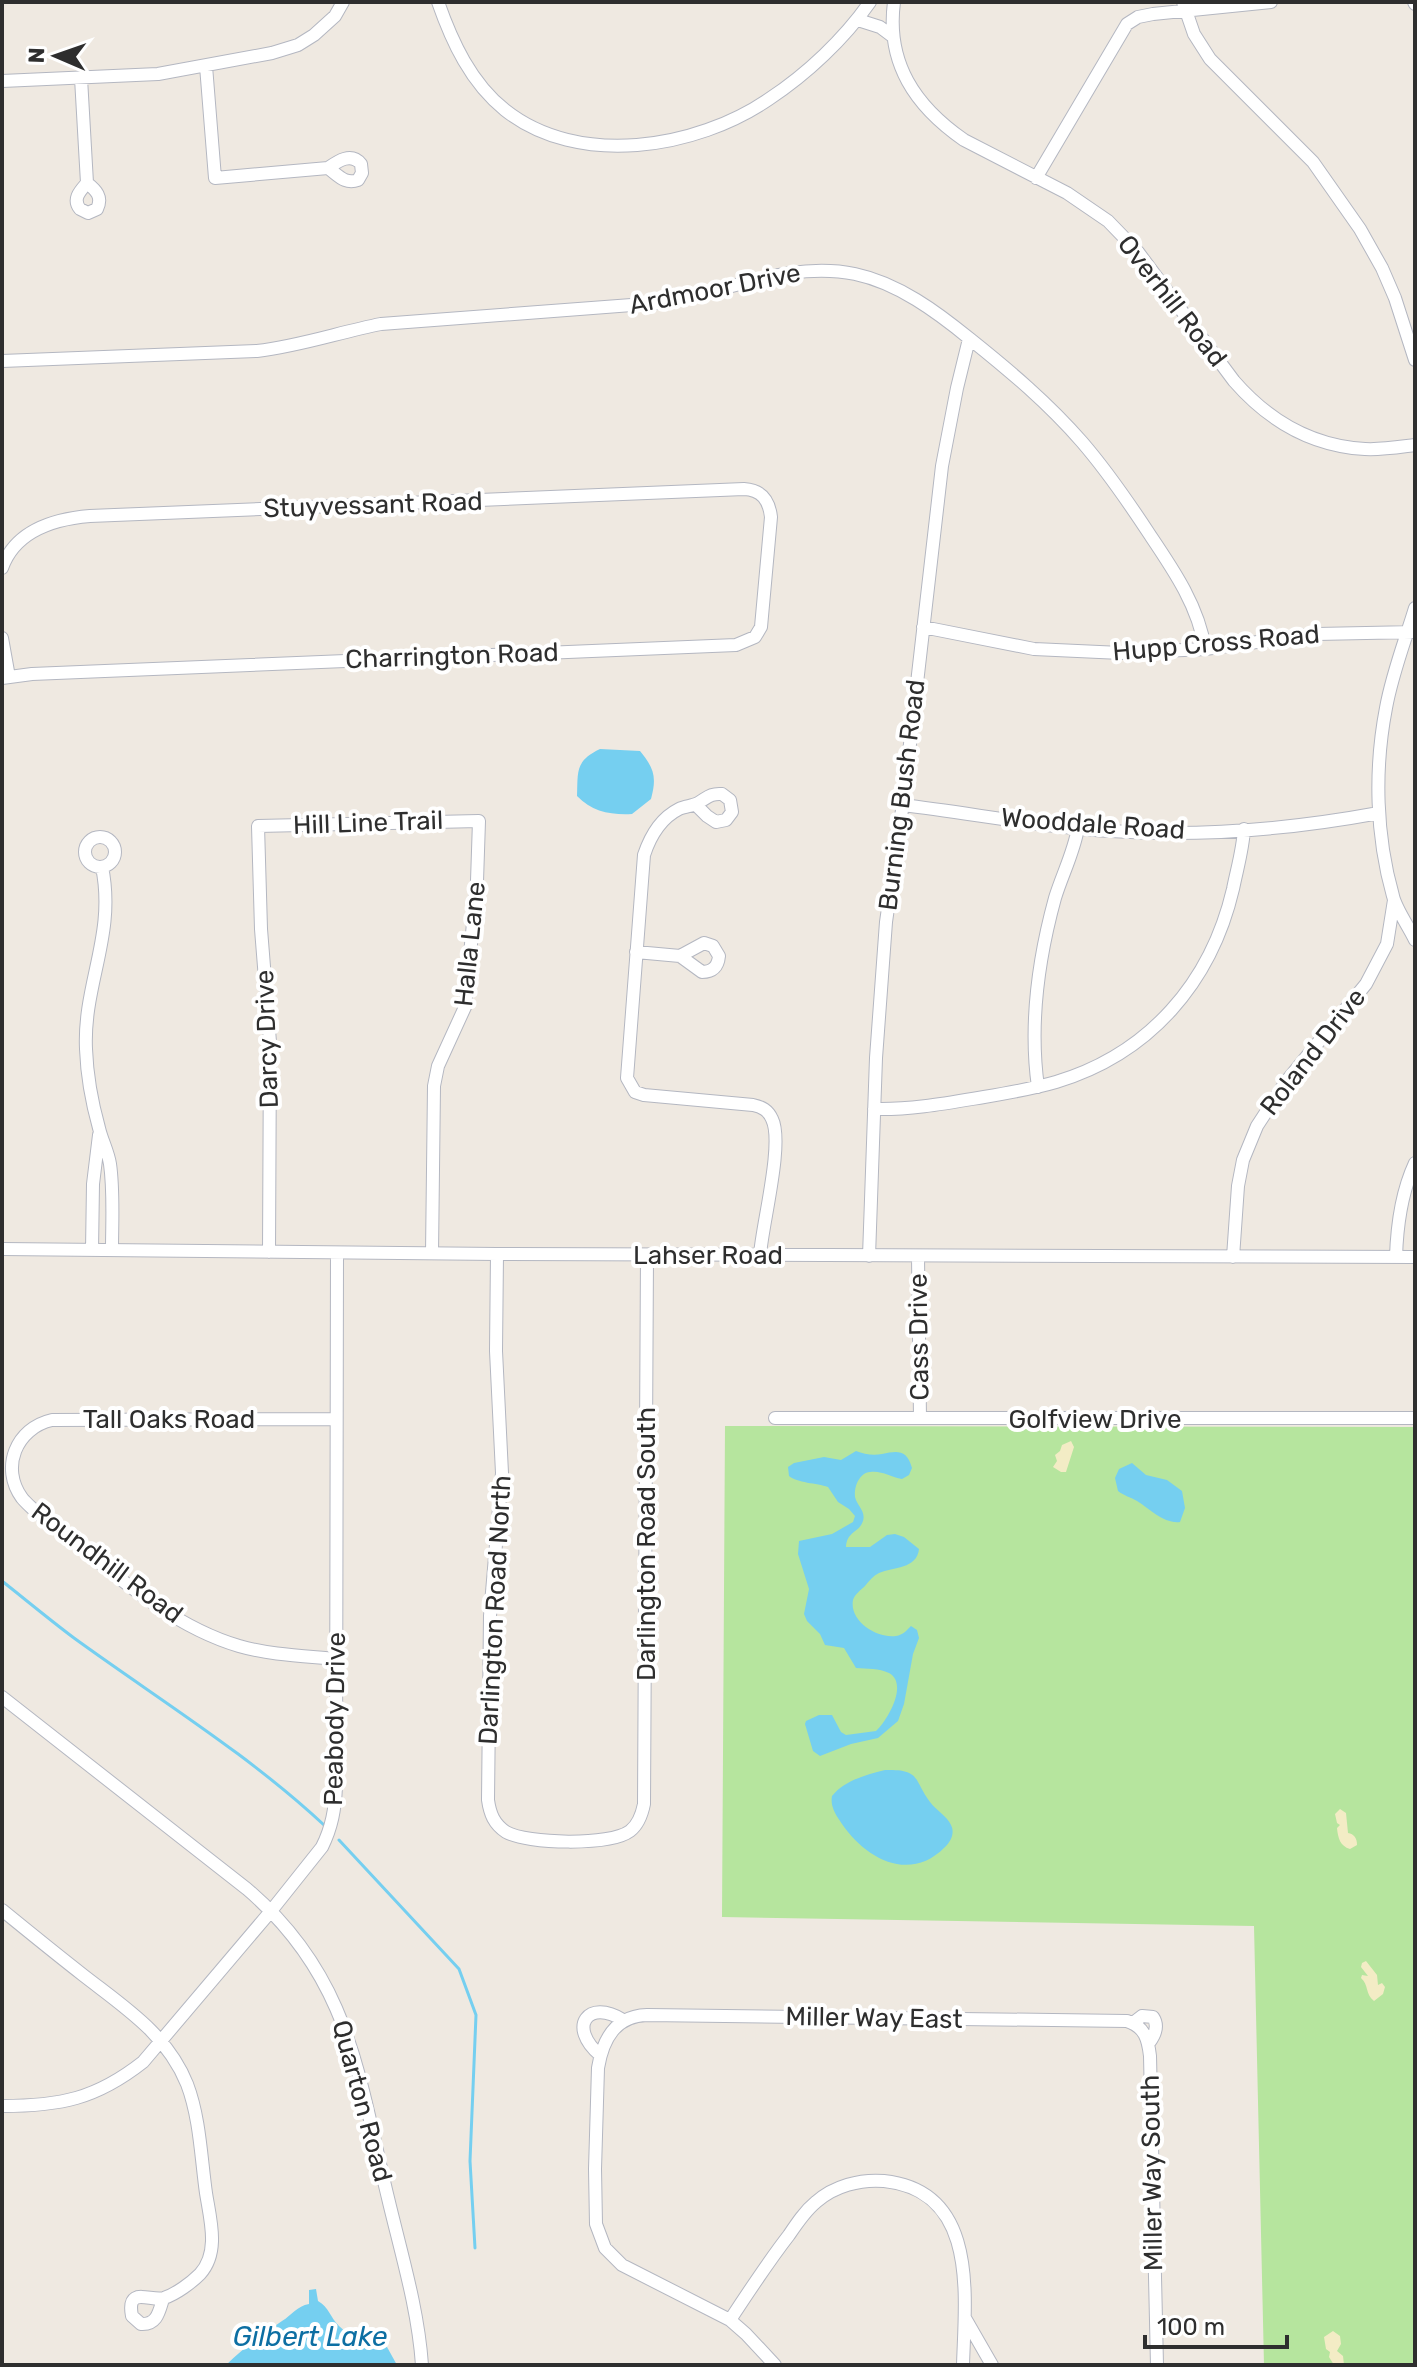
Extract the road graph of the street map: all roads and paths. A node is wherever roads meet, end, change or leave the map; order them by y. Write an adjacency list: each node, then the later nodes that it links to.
1 (343, 2): 9 (street)
2 (438, 2): 7 (street)
3 (870, 2): 7 (street)
4 (894, 2): 8 (street, Overhill Road)
5 (1271, 2): 6 (street)
6 (1184, 7): 13 (street); 16 (street)
7 (858, 20): 8 (street)
8 (892, 36): 13 (street, Overhill Road)
9 (206, 66): 10 (street); 12 (street)
10 (81, 78): 11 (street); 14 (street)
11 (2, 81)
12 (328, 168)
13 (1036, 178): 18 (street, Overhill Road)
14 (87, 183)
15 (969, 339): 17 (street, Ardmoor Drive); 22 (street, Burning Bush Road); 25 (street, Ardmoor Drive)
16 (1415, 360)
17 (2, 361)
18 (1415, 445)
19 (764, 496): 20 (street, Stuyvessant Road); 26 (street, Charrington Road)
20 (2, 568)
21 (1415, 608): 23 (street)
22 (923, 627): 25 (street, Hupp Cross Road); 28 (street, Burning Bush Road)
23 (1411, 632): 25 (street, Hupp Cross Road); 29 (street)
24 (2, 638): 26 (street)
25 (1205, 649)
26 (5, 678)
27 (696, 805): 38 (street)
28 (902, 805): 32 (street, Wooddale Road); 41 (street, Burning Bush Road)
29 (1379, 813): 33 (street, Wooddale Road); 35 (street)
30 (479, 821): 31 (street, Hill Line Trail); 49 (street, Halla Lane)
31 (258, 826): 47 (street, Darcy Drive)
32 (1078, 828): 33 (street, Wooddale Road); 40 (street)
33 (1244, 829): 40 (street)
34 (102, 867): 42 (street)
35 (1394, 900): 36 (street); 37 (street, Roland Drive)
36 (1415, 940): 37 (street)
37 (1387, 944): 55 (street, Roland Drive)
38 (636, 952): 39 (street); 52 (street)
39 (680, 956)
40 (1038, 1087): 41 (street)
41 (874, 1109): 53 (street, Burning Bush Road)
42 (100, 1131): 45 (street); 46 (street)
43 (1415, 1163): 56 (street)
44 (2, 1249): 45 (street, Lahser Road)
45 (92, 1250): 46 (street, Lahser Road)
46 (112, 1250): 47 (street, Lahser Road)
47 (269, 1252): 48 (street, Lahser Road)
48 (337, 1253): 49 (street, Lahser Road); 61 (street, Peabody Drive)
49 (432, 1253): 50 (street, Lahser Road)
50 (497, 1254): 51 (street, Lahser Road); 66 (street, Darlington Road North)
51 (647, 1255): 52 (street, Lahser Road); 66 (street, Darlington Road South)
52 (760, 1255): 53 (street, Lahser Road)
53 (869, 1256): 54 (street, Lahser Road)
54 (918, 1256): 55 (street, Lahser Road); 59 (street, Cass Drive)
55 (1233, 1257): 56 (street, Lahser Road)
56 (1396, 1257): 57 (street, Lahser Road)
57 (1415, 1257)
58 (775, 1418): 59 (street, Golfview Drive)
59 (920, 1418): 60 (street, Golfview Drive)
60 (1415, 1418)
61 (336, 1419): 63 (street, Tall Oaks Road); 64 (street, Peabody Drive)
62 (2, 1444): 63 (street)
63 (15, 1449): 64 (street, Roundhill Road)
64 (336, 1659): 68 (street, Peabody Drive)
65 (2, 1697): 68 (street, Quarton Road)
66 (632, 1830)
67 (2, 1910): 71 (street)
68 (271, 1911): 71 (street, Peabody Drive); 77 (street, Quarton Road)
69 (623, 2020): 70 (street, Miller Way East); 72 (street); 72 (street, Miller Way East)
70 (1138, 2026): 81 (street, Miller Way South)
71 (163, 2041): 73 (street, Peabody Drive); 74 (street)
72 (600, 2055): 76 (street)
73 (2, 2106)
74 (163, 2299)
75 (965, 2318): 76 (street); 79 (street); 80 (street)
76 (730, 2320): 78 (street)
77 (422, 2365)
78 (775, 2365)
79 (963, 2365)
80 (992, 2365)
81 (1157, 2365)

